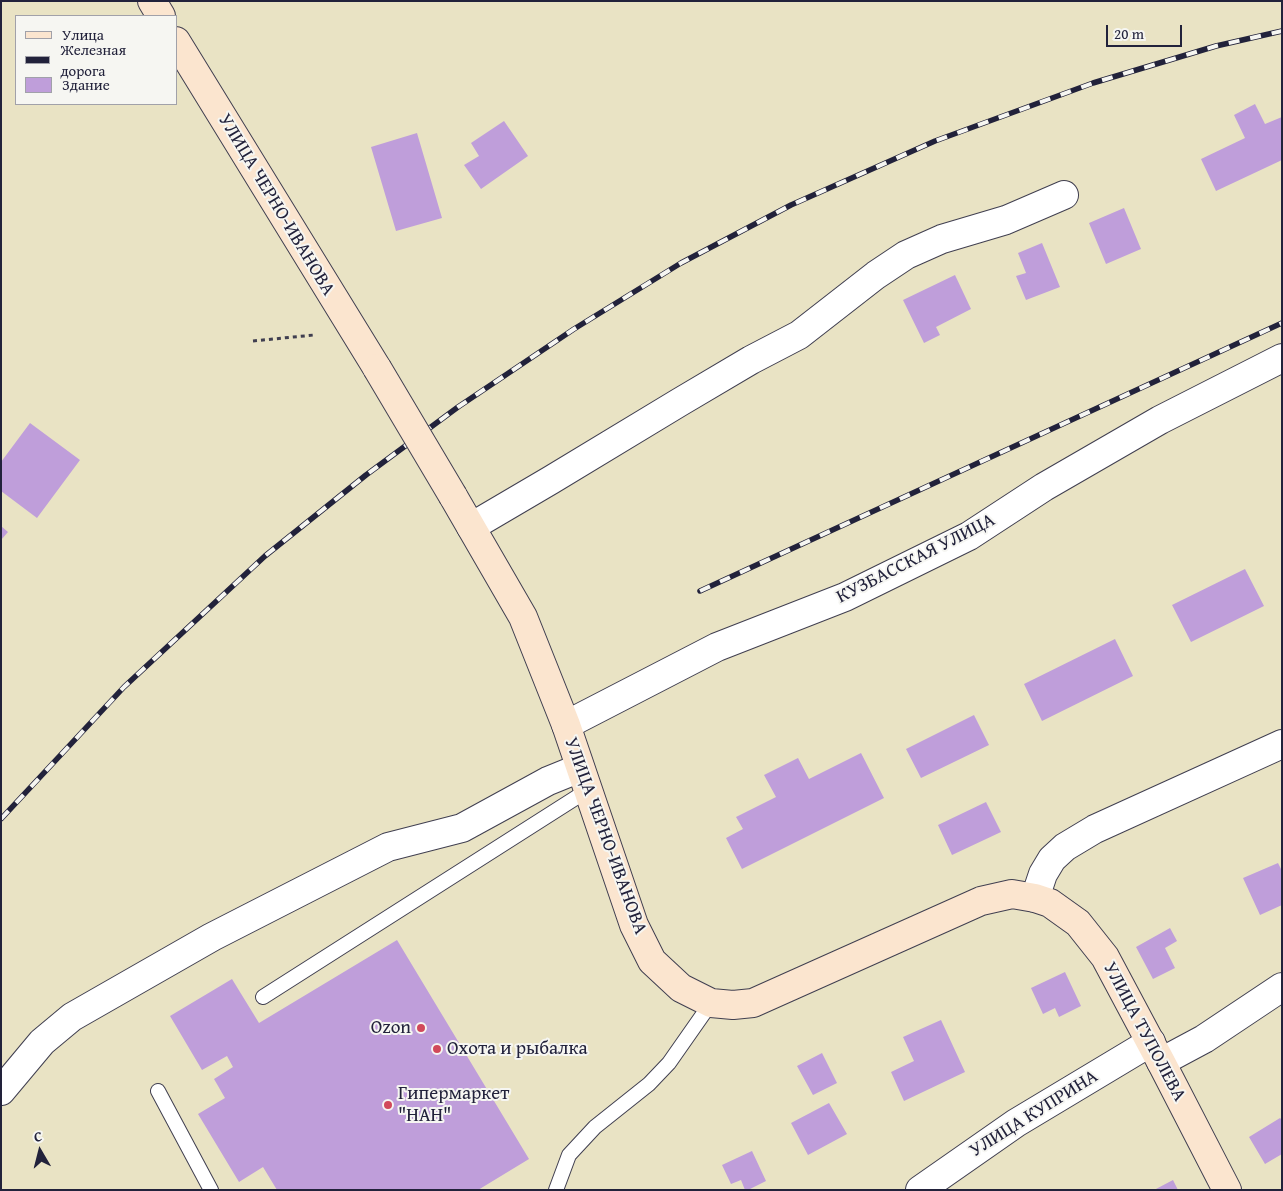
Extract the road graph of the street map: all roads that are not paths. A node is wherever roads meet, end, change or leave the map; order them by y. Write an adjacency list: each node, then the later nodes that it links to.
1 (152, 1): 2 (main road)
2 (160, 15)
3 (178, 44): 6 (main road, УЛИЦА ЧЕРНО-ИВАНОВА, bridge)
4 (1064, 195): 6 (street)
5 (1282, 358): 7 (street, КУЗБАССКАЯ УЛИЦА)
6 (471, 526): 7 (main road, УЛИЦА ЧЕРНО-ИВАНОВА)
7 (566, 725): 9 (main road, УЛИЦА ЧЕРНО-ИВАНОВА)
8 (1282, 744): 10 (street)
9 (584, 779): 12 (lane); 13 (main road, УЛИЦА ЧЕРНО-ИВАНОВА); 15 (street)
10 (1035, 898): 13 (main road, УЛИЦА ЧЕРНО-ИВАНОВА); 14 (main road, УЛИЦА ТУПОЛЕВА)
11 (1282, 987): 14 (street, УЛИЦА КУПРИНА)
12 (263, 997)
13 (711, 1003): 18 (lane)
14 (1156, 1052): 19 (street, УЛИЦА КУПРИНА); 20 (main road, УЛИЦА ТУПОЛЕВА)
15 (1, 1091)
16 (158, 1091): 17 (lane)
17 (211, 1190)
18 (556, 1190)
19 (920, 1190)
20 (1227, 1190)

